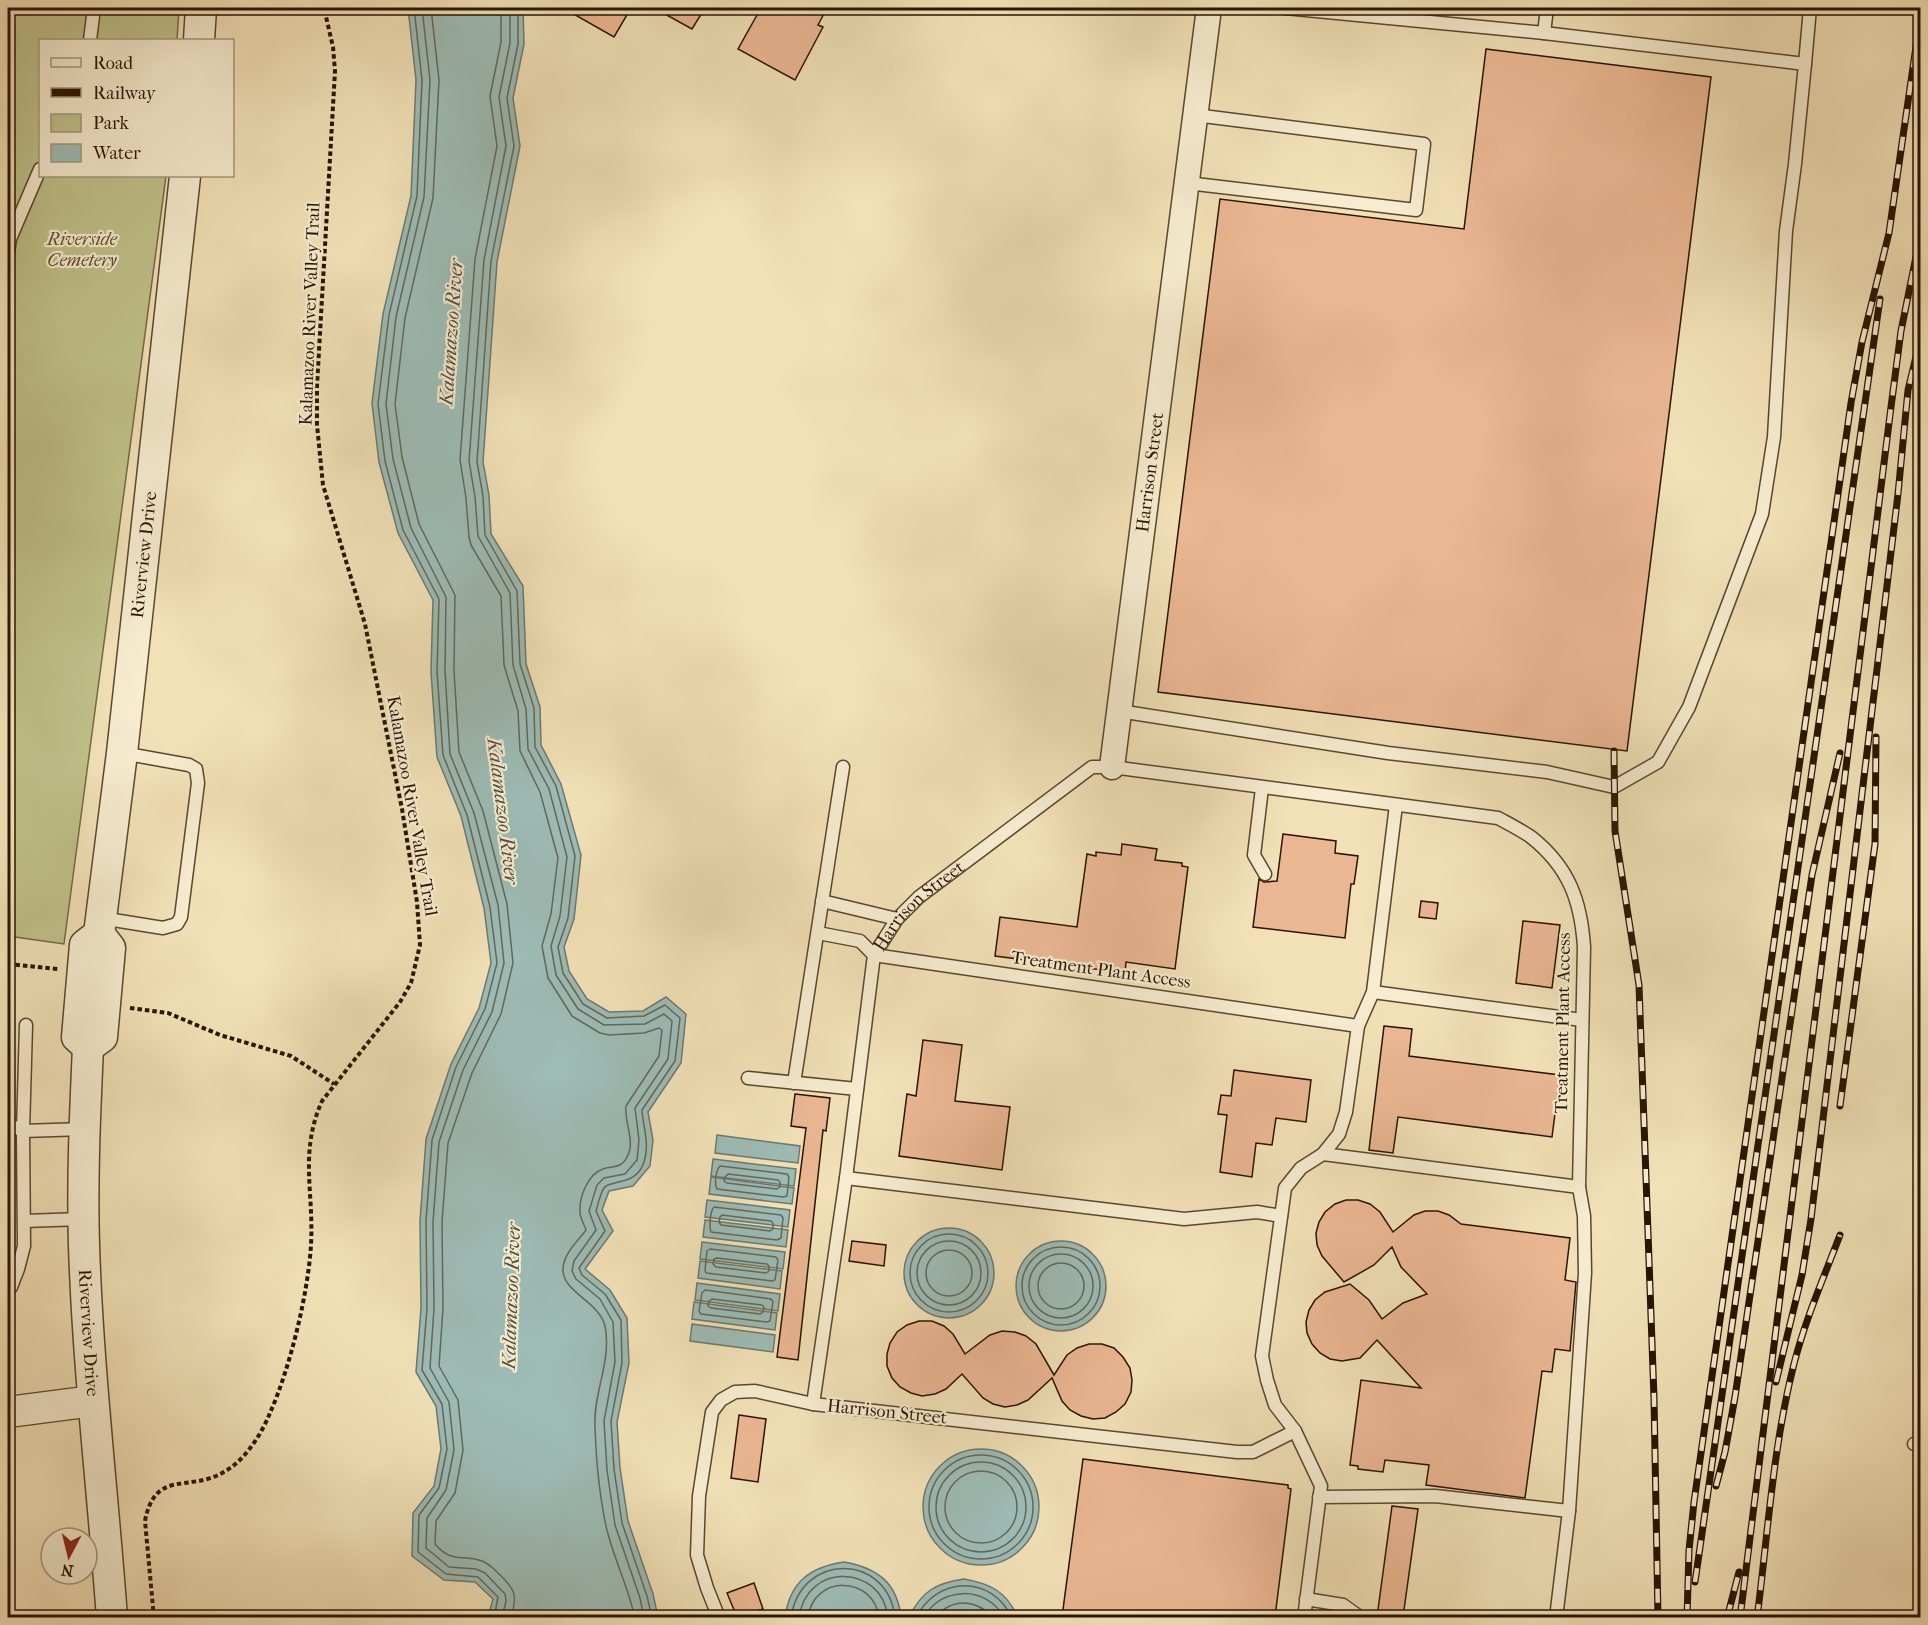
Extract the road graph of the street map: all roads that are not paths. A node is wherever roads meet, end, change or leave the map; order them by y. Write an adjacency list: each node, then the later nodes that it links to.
1 (94, 8): 8 (lane)
2 (201, 8): 9 (street)
3 (1209, 8): 11 (street, Harrison Street)
4 (1285, 8): 7 (lane)
5 (1547, 8): 7 (lane)
6 (1810, 8): 10 (lane)
7 (1544, 33): 10 (lane)
8 (90, 39)
9 (199, 39)
10 (1804, 64): 16 (lane)
11 (1196, 115): 14 (street, Harrison Street); 14 (lane)
12 (39, 171): 15 (lane)
13 (185, 177): 17 (street, Riverview Drive)
14 (1187, 183): 16 (street, Harrison Street)
15 (8, 253)
16 (1119, 711): 19 (street, Harrison Street)
17 (122, 753): 25 (street, Riverview Drive); 25 (lane)
18 (843, 767): 23 (lane)
19 (1112, 767): 20 (lane, Treatment Plant Access); 24 (lane, Harrison Street)
20 (1262, 788): 21 (lane, Treatment Plant Access); 22 (lane)
21 (1396, 805): 28 (lane); 29 (lane, Treatment Plant Access)
22 (1265, 874)
23 (822, 901): 24 (lane); 26 (lane)
24 (897, 919): 27 (lane, Harrison Street)
25 (100, 926): 32 (street, Riverview Drive); 32 (street, Riverview Drive)
26 (818, 933): 27 (lane); 34 (lane)
27 (874, 955): 31 (lane, Treatment Plant Access); 35 (lane, Harrison Street)
28 (1373, 992): 29 (lane); 31 (lane)
29 (1582, 1020): 41 (lane, Treatment Plant Access)
30 (26, 1025): 38 (lane)
31 (1358, 1026): 39 (lane)
32 (88, 1047): 37 (street, Riverview Drive)
33 (748, 1078): 34 (lane)
34 (794, 1083): 35 (lane)
35 (857, 1089): 40 (lane, Harrison Street)
36 (8, 1124): 38 (lane)
37 (84, 1129): 38 (lane); 43 (street, Riverview Drive)
38 (23, 1131): 44 (lane)
39 (1323, 1154): 41 (lane); 42 (lane)
40 (846, 1178): 42 (lane); 47 (lane, Harrison Street)
41 (1579, 1187): 51 (lane, Treatment Plant Access)
42 (1281, 1216): 49 (lane)
43 (84, 1219): 44 (lane); 46 (street, Riverview Drive)
44 (24, 1221): 45 (lane)
45 (8, 1290)
46 (93, 1401): 48 (street); 53 (street, Riverview Drive)
47 (813, 1404): 49 (lane, Harrison Street); 54 (lane)
48 (8, 1412)
49 (1295, 1431): 50 (lane)
50 (1319, 1497): 51 (lane); 52 (lane)
51 (1569, 1511): 57 (lane, Treatment Plant Access)
52 (1306, 1599): 55 (lane); 56 (lane)
53 (112, 1617)
54 (719, 1617)
55 (1304, 1617)
56 (1356, 1617)
57 (1556, 1617)

